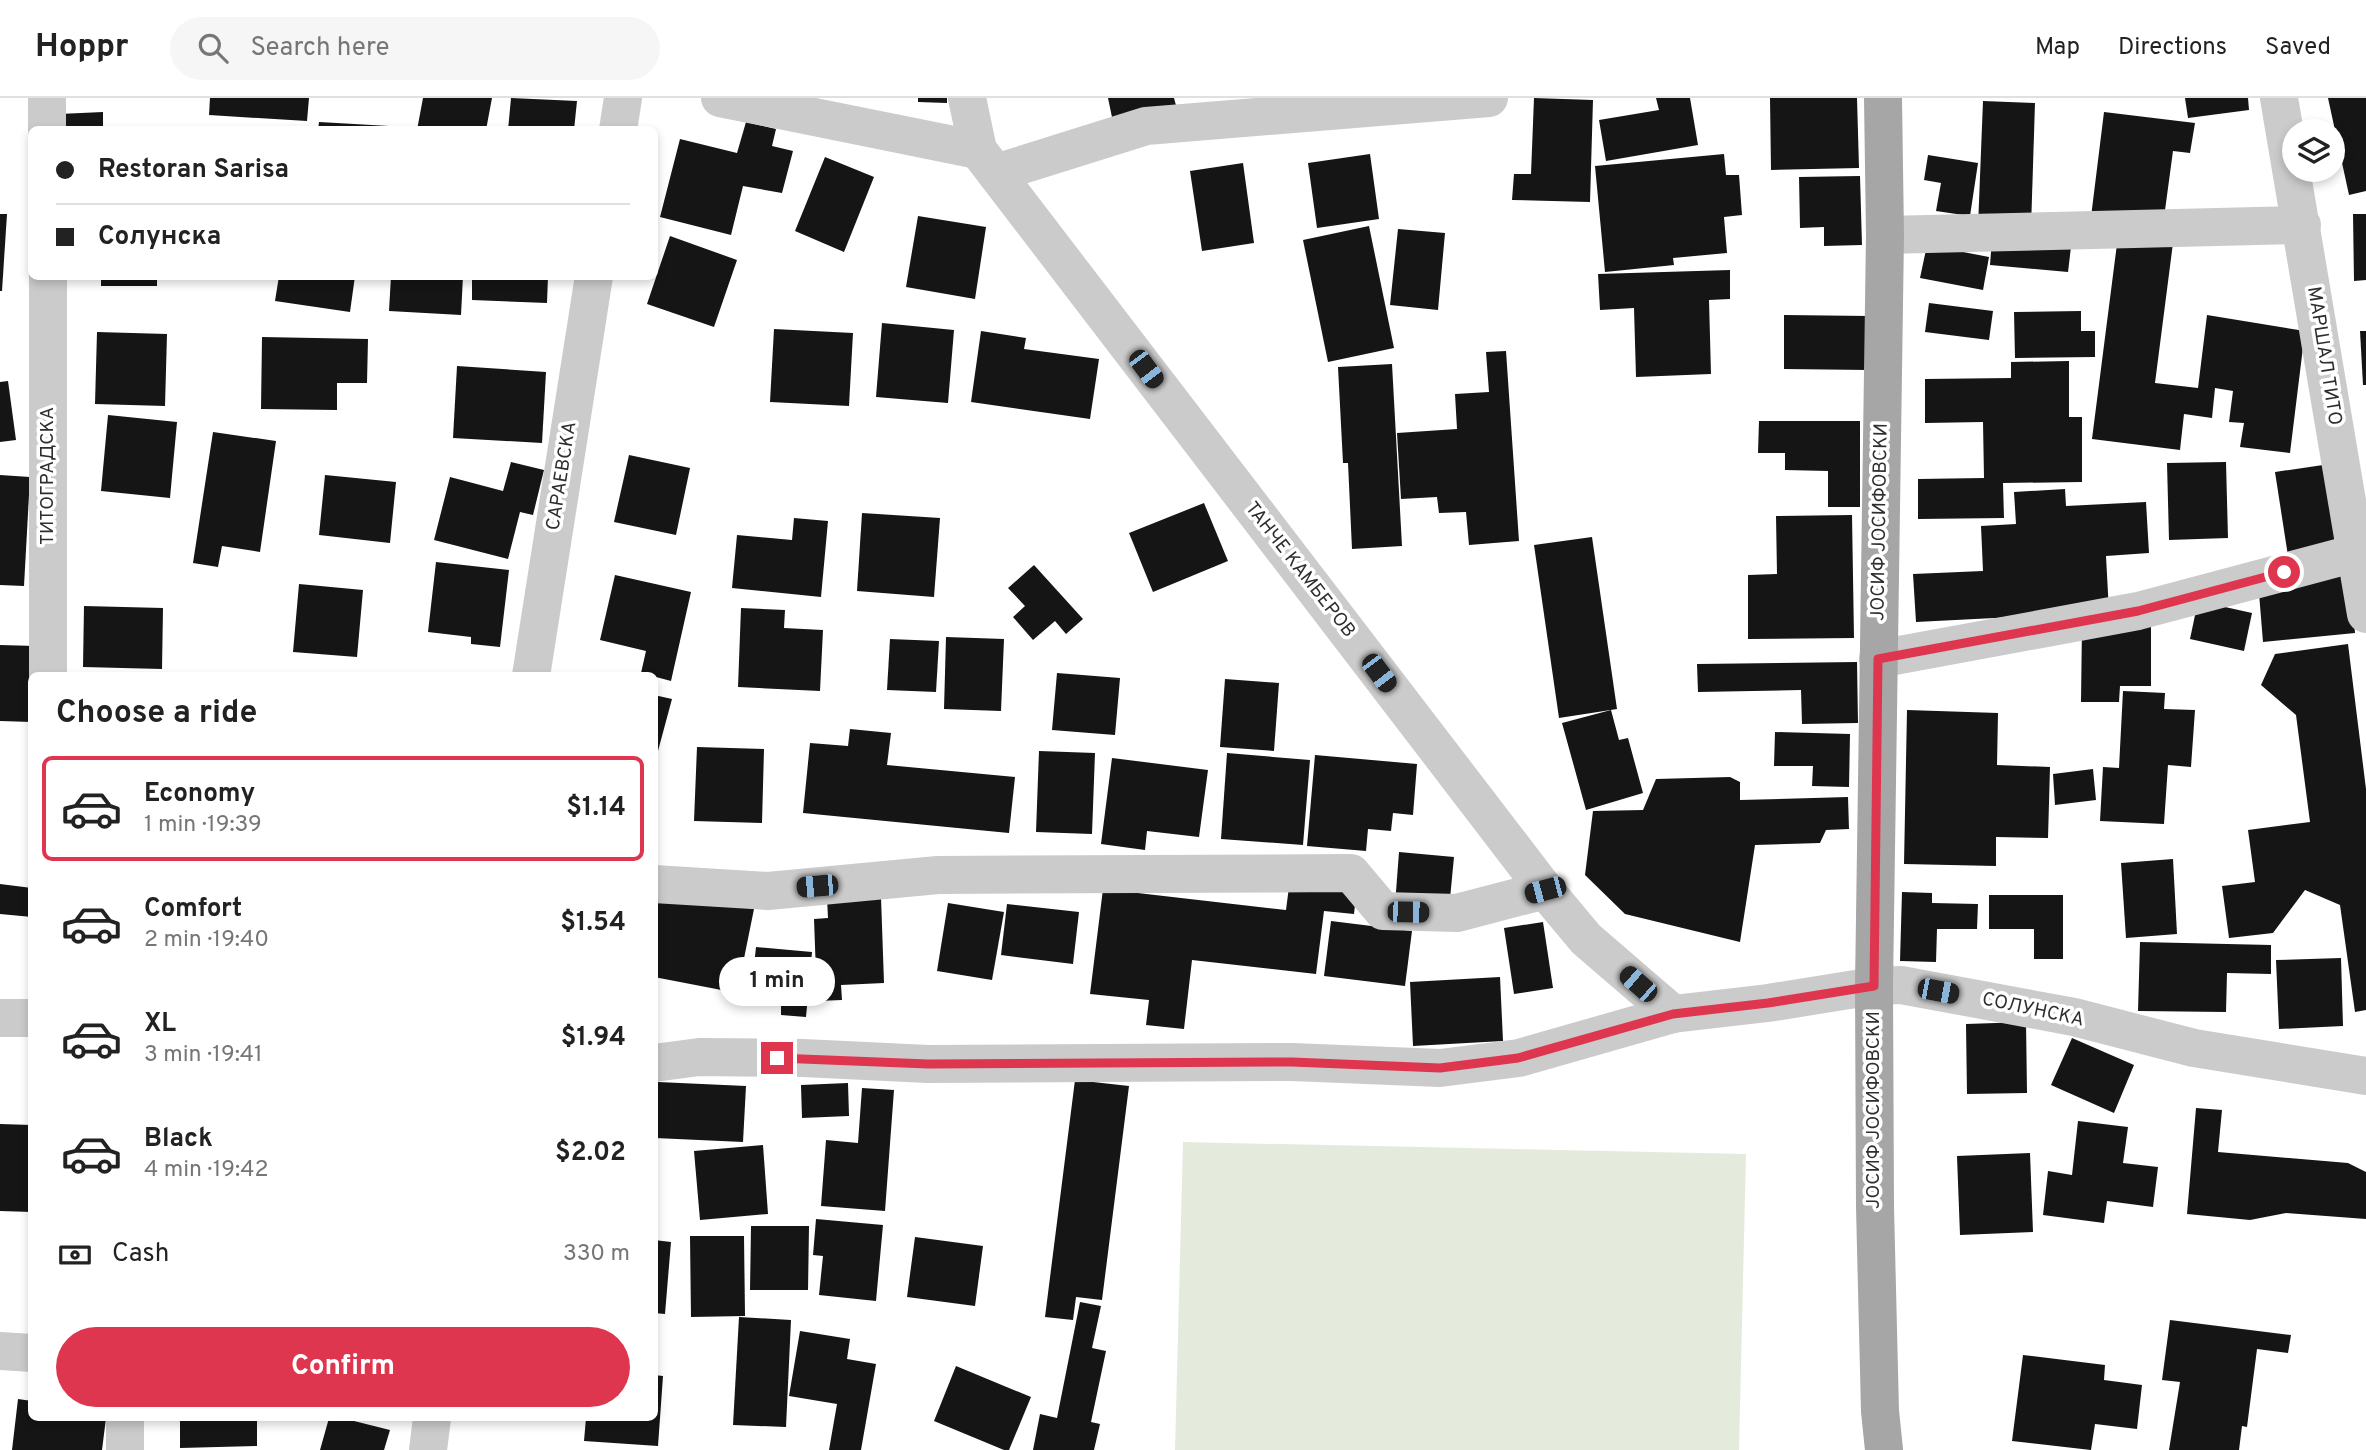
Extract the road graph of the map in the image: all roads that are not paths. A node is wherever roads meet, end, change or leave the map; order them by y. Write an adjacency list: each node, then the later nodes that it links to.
1 (47, 98): 8 (street)
2 (623, 98): 9 (street)
3 (720, 98): 10 (street)
4 (967, 98): 10 (street, ТАНЧЕ КАМБЕРОВ)
5 (1489, 98): 10 (street)
6 (1883, 98): 12 (main road, ЈОСИФ ЈОСИФОВСКИ)
7 (2279, 98): 11 (street, МАРШАЛ ТИТО)
8 (47, 126)
9 (619, 126)
10 (987, 162): 21 (street, ТАНЧЕ КАМБЕРОВ)
11 (2302, 225): 12 (street); 15 (street, МАРШАЛ ТИТО)
12 (1885, 235): 17 (main road, ЈОСИФ ЈОСИФОВСКИ)
13 (48, 280): 18 (street, ТИТОГРАДСКА)
14 (593, 280): 19 (street, САРАЕВСКА)
15 (2356, 553): 16 (street, МАРШАЛ ТИТО); 17 (street)
16 (2366, 614)
17 (1878, 659): 22 (main road, ЈОСИФ ЈОСИФОВСКИ)
18 (48, 672)
19 (532, 672)
20 (658, 884): 21 (street)
21 (1545, 890): 23 (street, ТАНЧЕ КАМБЕРОВ)
22 (1874, 986): 23 (street, СОЛУНСКА); 27 (street, СОЛУНСКА); 34 (main road, ЈОСИФ ЈОСИФОВСКИ)
23 (1673, 1014): 26 (street, СОЛУНСКА)
24 (0, 1018): 25 (street)
25 (28, 1018)
26 (658, 1062)
27 (2366, 1076)
28 (0, 1351): 29 (street)
29 (28, 1353)
30 (125, 1421): 32 (street)
31 (432, 1421): 33 (street)
32 (125, 1450)
33 (428, 1450)
34 (1884, 1450)

